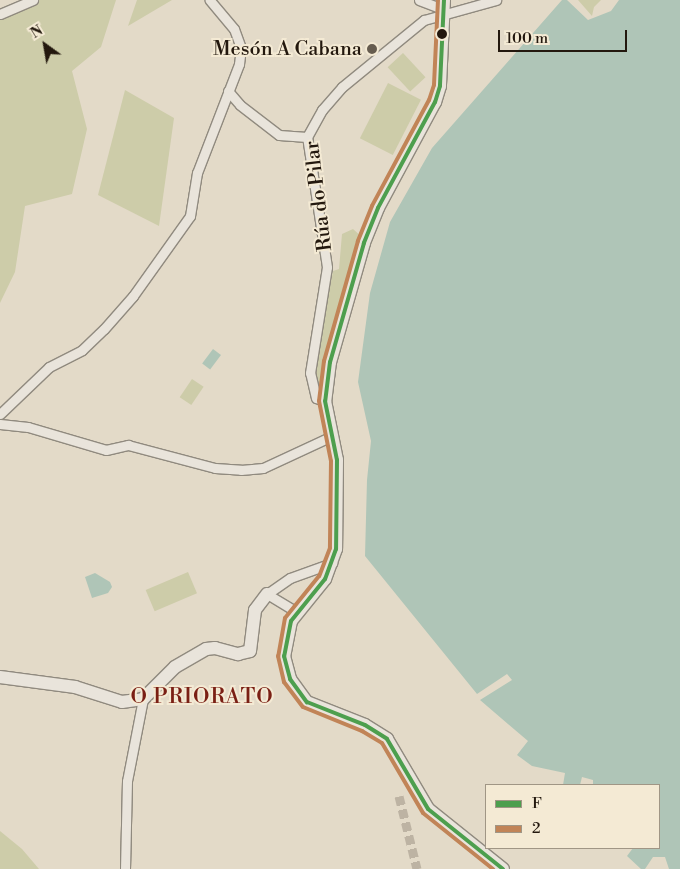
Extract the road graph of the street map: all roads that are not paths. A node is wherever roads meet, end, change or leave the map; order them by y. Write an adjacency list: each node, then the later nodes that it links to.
1 (33, 0): 6 (street)
2 (210, 0): 7 (street)
3 (419, 0): 5 (street)
4 (496, 0): 5 (street, Rúa do Pilar)
5 (443, 9): 8 (street, Rúa do Pilar); 9 (main road)
6 (0, 14)
7 (228, 91): 8 (street); 10 (street)
8 (308, 138): 9 (street, Rúa do Pilar)
9 (325, 401): 12 (main road)
10 (0, 414)
11 (0, 424): 12 (street)
12 (332, 436): 13 (main road)
13 (332, 563): 14 (street); 15 (main road)
14 (267, 594): 15 (street); 17 (main road)
15 (297, 612): 19 (main road)
16 (0, 677): 17 (main road)
17 (143, 699): 18 (street)
18 (125, 869)
19 (503, 869)

